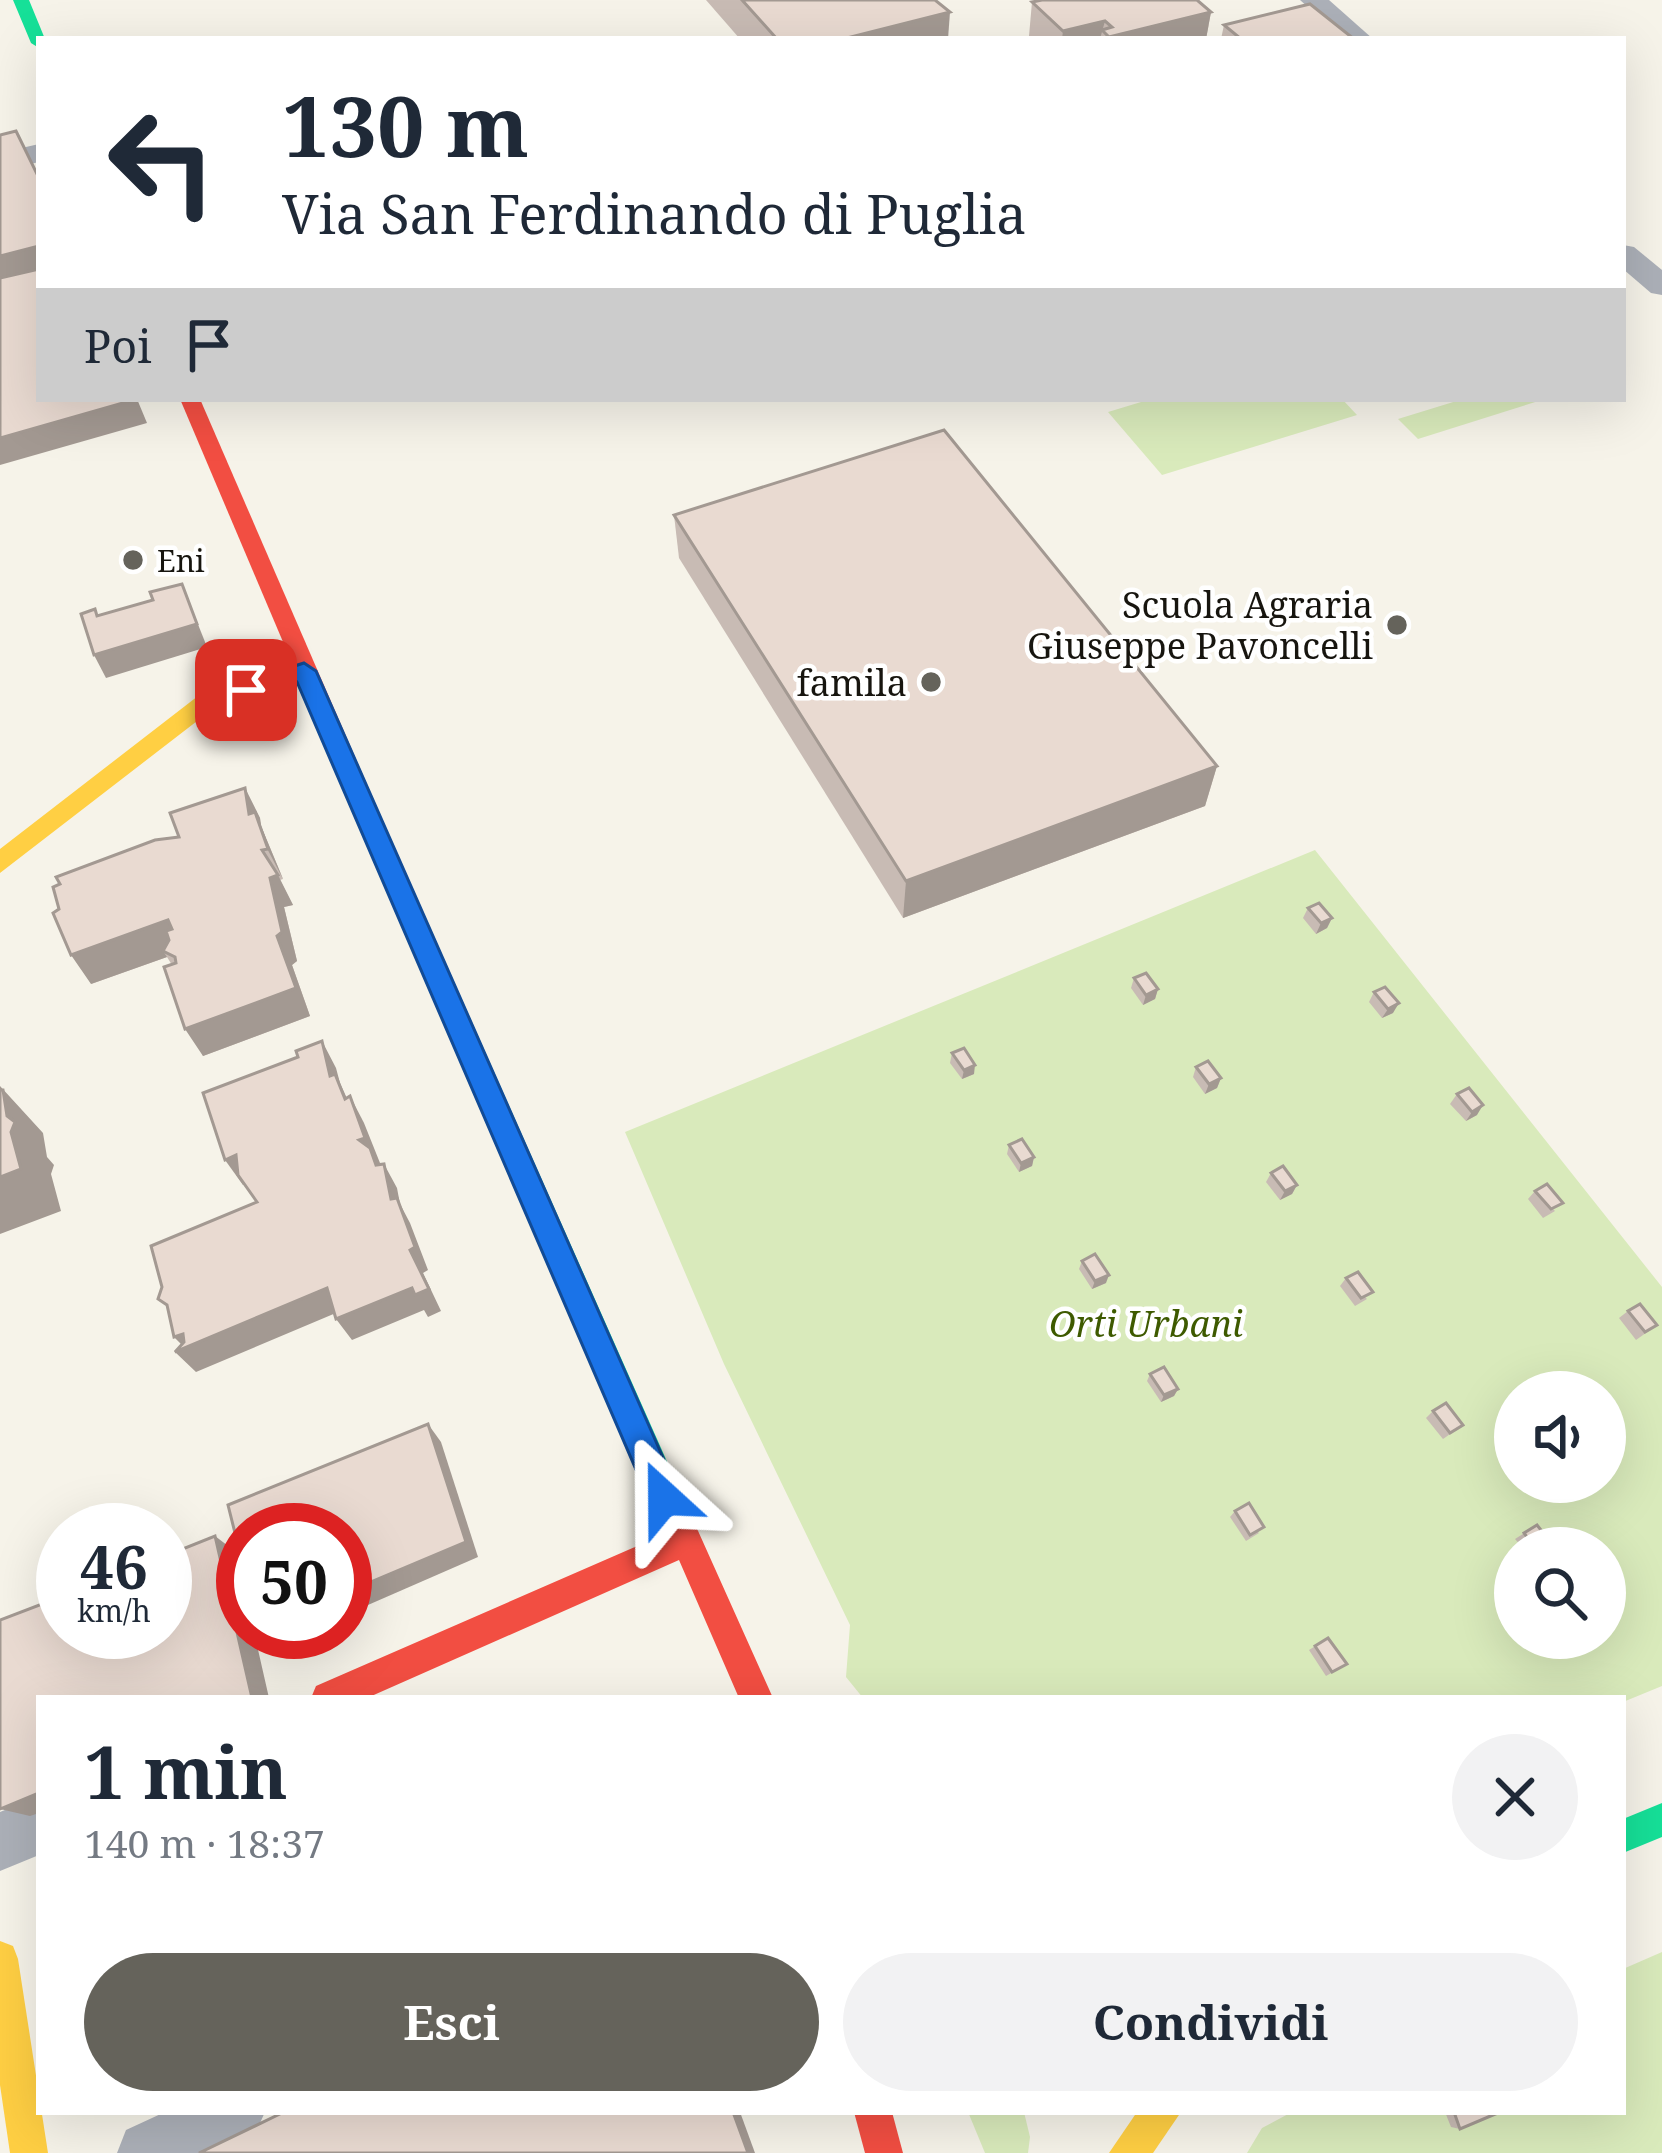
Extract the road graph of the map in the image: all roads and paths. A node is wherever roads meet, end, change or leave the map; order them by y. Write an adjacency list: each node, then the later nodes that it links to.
1 (21, 0): 3 (main road)
2 (1313, 0): 4 (street)
3 (36, 36)
4 (1356, 36)
5 (36, 154): 6 (street)
6 (0, 162)
7 (1626, 256): 8 (street)
8 (1662, 286)
9 (191, 402): 10 (main road)
10 (304, 671): 11 (main road); 12 (main road)
11 (0, 863)
12 (683, 1542): 13 (main road); 14 (main road)
13 (756, 1693)
14 (335, 1695)
15 (1662, 1820): 17 (main road)
16 (36, 1826): 18 (street)
17 (1626, 1835)
18 (0, 1842)
19 (0, 1960): 24 (main road)
20 (226, 2115): 25 (street)
21 (874, 2115): 26 (main road)
22 (1160, 2115): 28 (main road)
23 (1118, 2116): 27 (main road)
24 (29, 2153)
25 (149, 2153)
26 (884, 2153)
27 (1111, 2153)
28 (1128, 2153)

